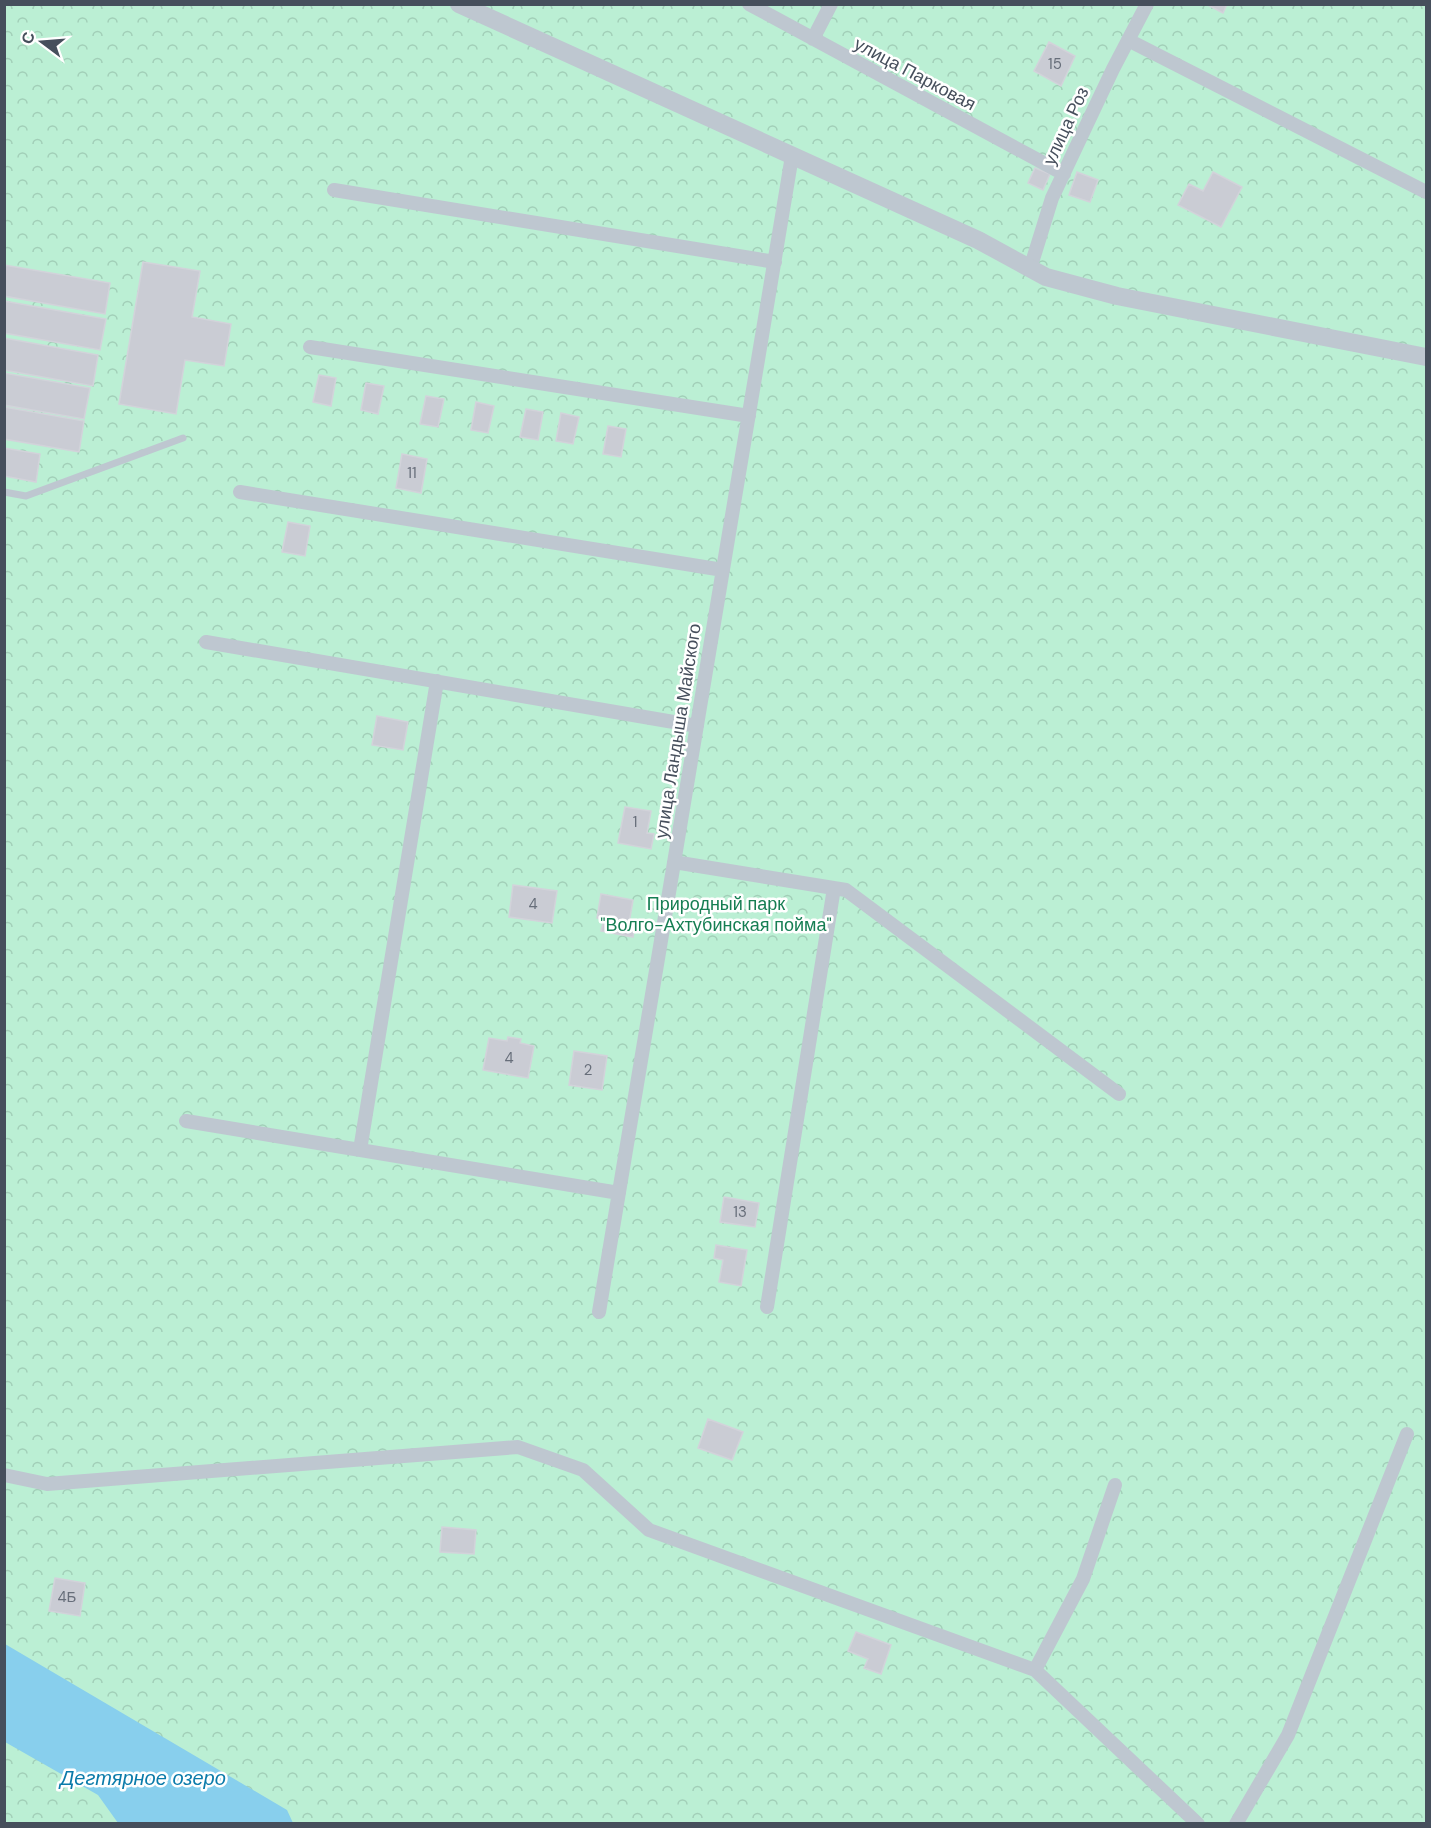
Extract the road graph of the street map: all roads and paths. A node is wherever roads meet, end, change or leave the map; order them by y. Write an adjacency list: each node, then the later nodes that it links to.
1 (459, 4): 7 (street)
2 (749, 4): 5 (street, улица Парковая)
3 (831, 4): 5 (street)
4 (1147, 4): 6 (street, улица Роз)
5 (813, 39): 8 (street, улица Парковая)
6 (1128, 40): 8 (street, улица Роз); 10 (street)
7 (792, 156): 11 (street, улица Ландыша Майского); 12 (street)
8 (1064, 174): 12 (street, улица Роз)
9 (334, 190): 11 (street)
10 (1426, 192)
11 (775, 262): 15 (street, улица Ландыша Майского)
12 (1030, 268): 14 (street)
13 (310, 347): 15 (street)
14 (1426, 357)
15 (749, 416): 19 (street, улица Ландыша Майского)
16 (183, 438): 17 (lane)
17 (4, 492)
18 (240, 492): 19 (street)
19 (723, 570): 22 (street, улица Ландыша Майского)
20 (206, 642): 21 (street)
21 (437, 681): 22 (street); 27 (street)
22 (697, 726): 23 (street, улица Ландыша Майского)
23 (674, 862): 24 (street); 28 (street, улица Ландыша Майского)
24 (834, 888): 25 (street); 29 (street)
25 (1119, 1094)
26 (186, 1121): 27 (street)
27 (360, 1150): 28 (street)
28 (619, 1193): 30 (street, улица Ландыша Майского)
29 (767, 1307)
30 (599, 1312)
31 (1407, 1434): 36 (street)
32 (4, 1475): 34 (street)
33 (1115, 1485): 34 (street)
34 (1035, 1670): 35 (street)
35 (1198, 1824)
36 (1236, 1824)

